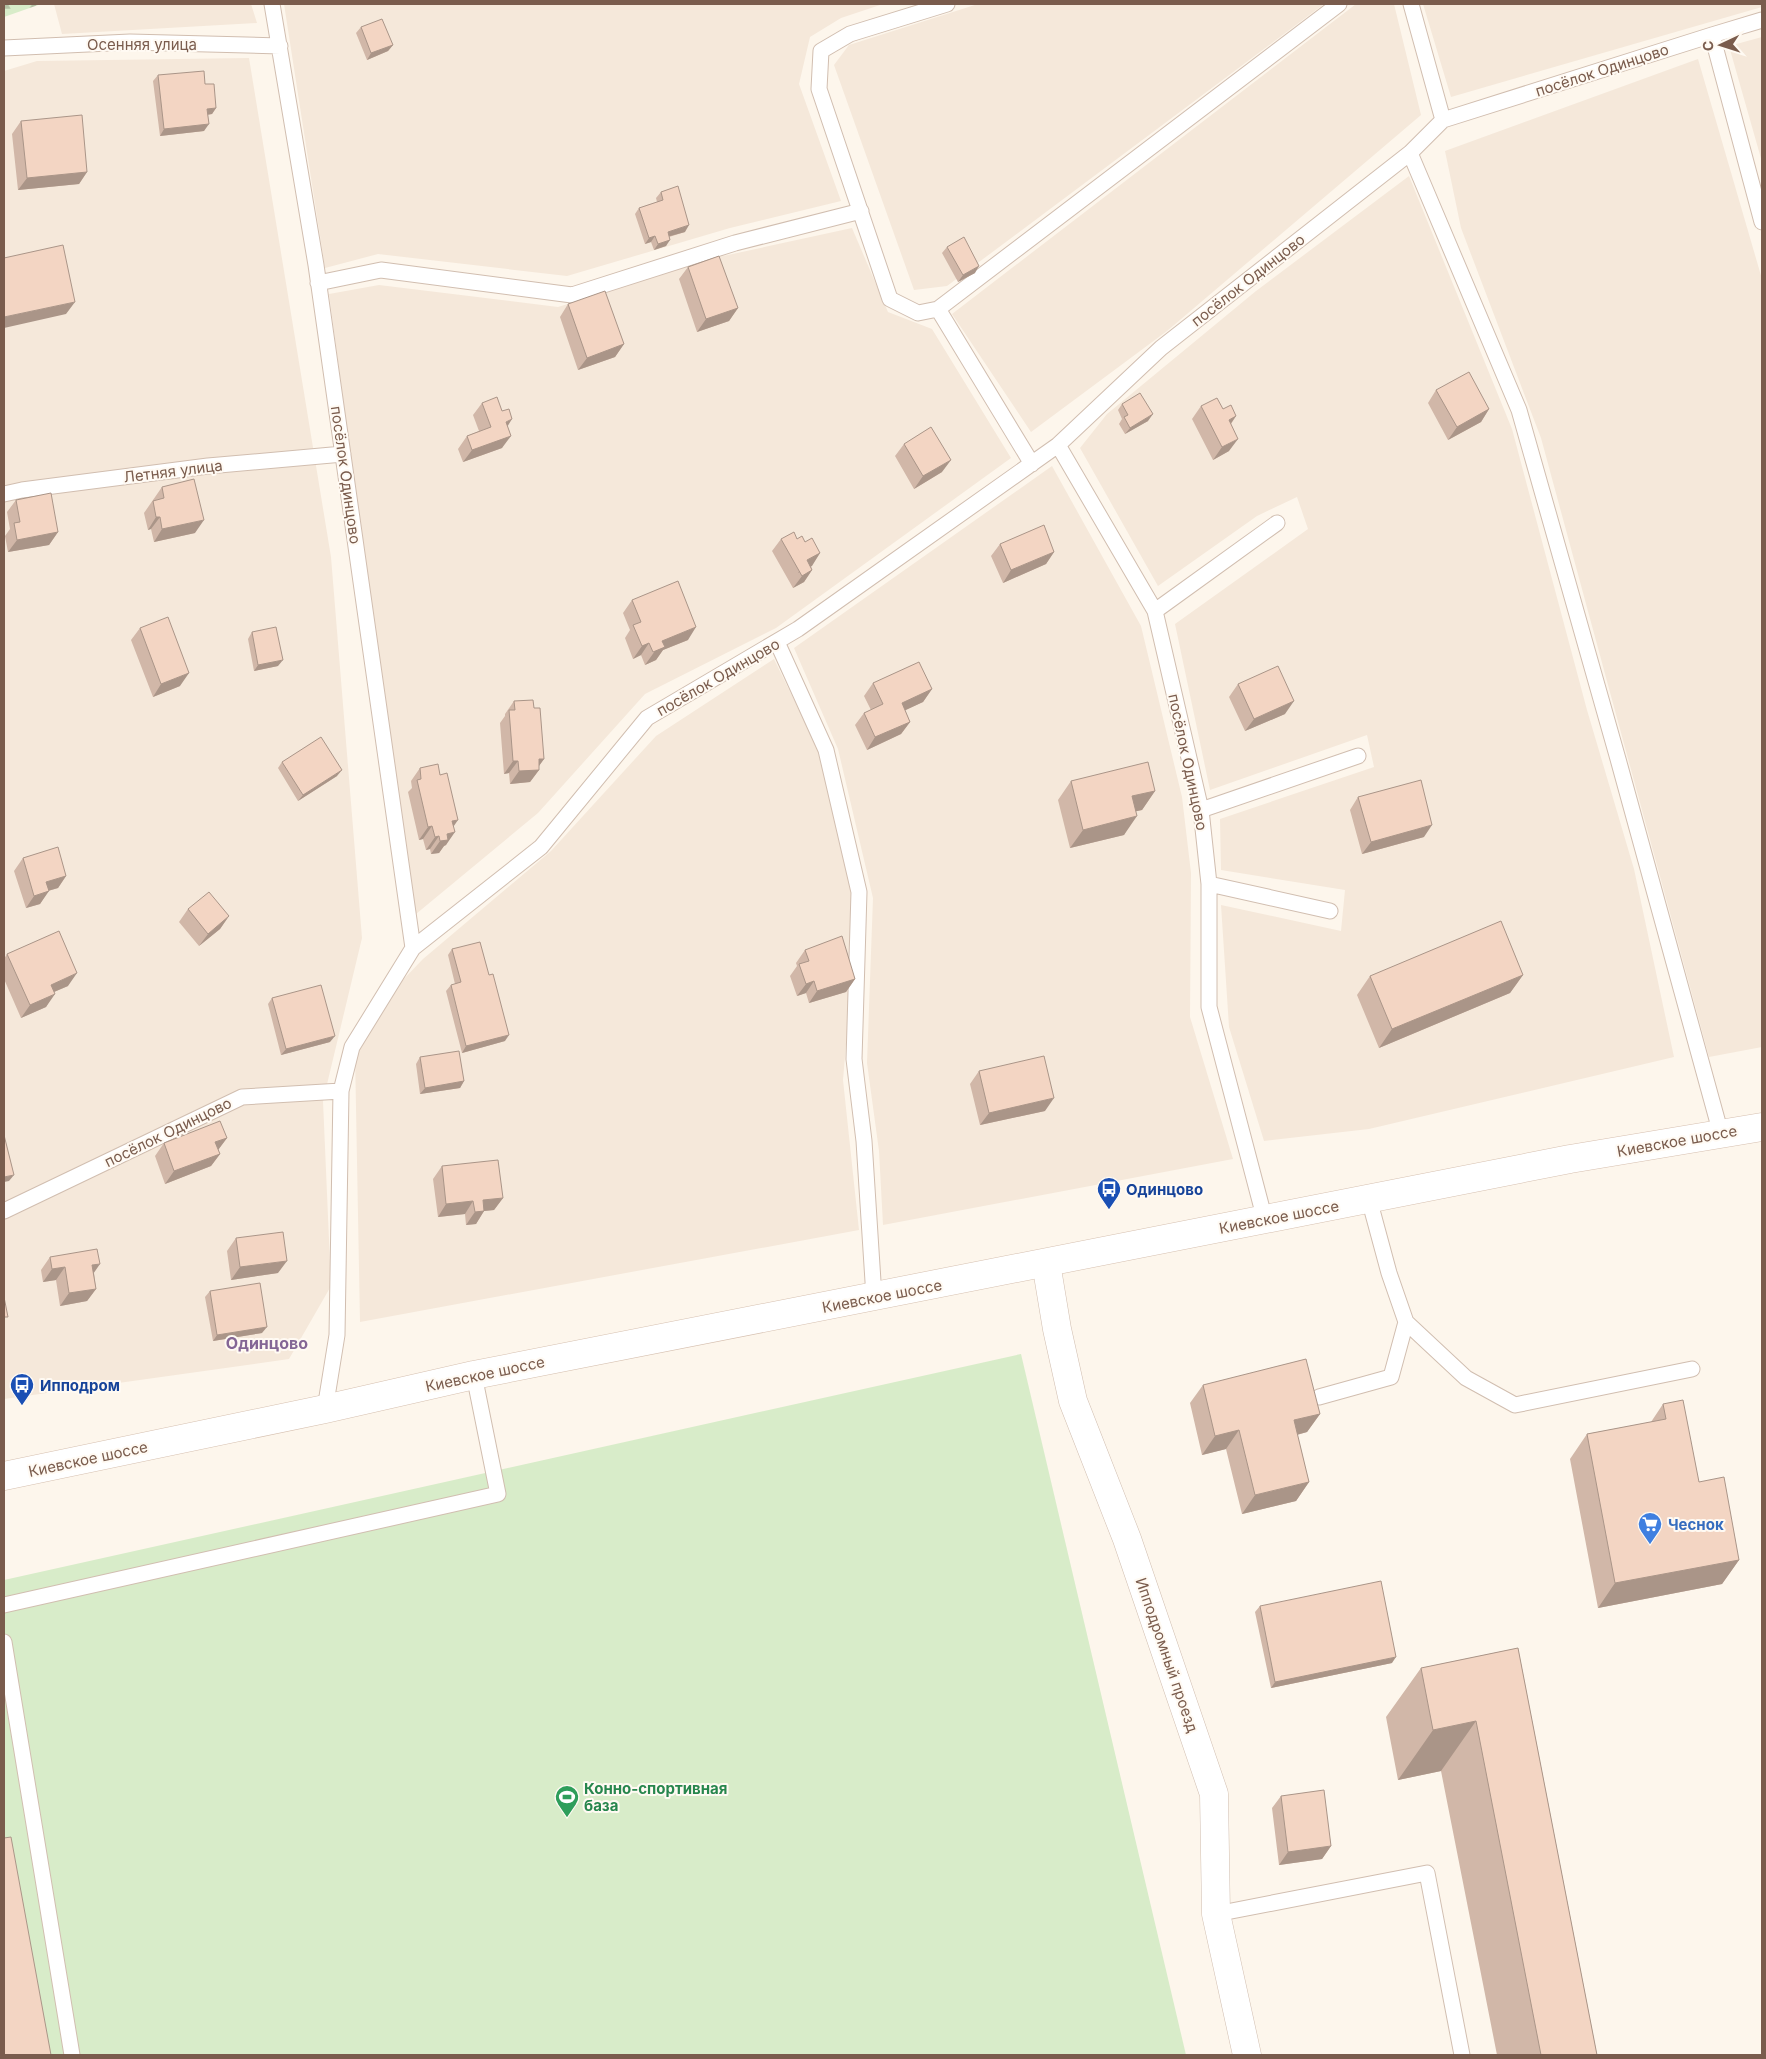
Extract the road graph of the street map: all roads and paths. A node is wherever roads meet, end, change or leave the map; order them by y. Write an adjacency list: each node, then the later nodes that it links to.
1 (272, 4): 7 (lane, посёлок Одинцово)
2 (947, 4): 11 (lane)
3 (1339, 4): 14 (lane)
4 (1412, 4): 9 (lane)
5 (1762, 20): 6 (lane, посёлок Одинцово)
6 (1712, 35): 9 (lane, посёлок Одинцово); 12 (lane)
7 (280, 46): 8 (lane, Осенняя улица); 13 (lane, посёлок Одинцово)
8 (4, 48)
9 (1443, 120): 10 (lane, посёлок Одинцово)
10 (1410, 153): 15 (lane, посёлок Одинцово); 29 (lane)
11 (861, 211): 13 (lane); 14 (lane)
12 (1762, 222)
13 (318, 283): 16 (lane, посёлок Одинцово)
14 (938, 309): 17 (lane)
15 (1058, 445): 17 (lane, посёлок Одинцово); 20 (lane, посёлок Одинцово)
16 (343, 454): 18 (lane, Летняя улица); 26 (lane, посёлок Одинцово)
17 (1032, 464): 21 (lane, посёлок Одинцово)
18 (4, 494)
19 (1277, 523): 20 (lane)
20 (1155, 611): 23 (lane, посёлок Одинцово)
21 (777, 642): 26 (lane, посёлок Одинцово); 34 (lane)
22 (1358, 756): 23 (lane)
23 (1200, 810): 24 (lane, посёлок Одинцово)
24 (1209, 884): 25 (lane); 32 (lane, посёлок Одинцово)
25 (1330, 911)
26 (413, 948): 27 (lane, посёлок Одинцово)
27 (341, 1091): 31 (lane, посёлок Одинцово); 39 (lane, посёлок Одинцово)
28 (1762, 1127): 29 (main road, Киевское шоссе)
29 (1721, 1134): 30 (main road, Киевское шоссе)
30 (1369, 1199): 32 (main road, Киевское шоссе); 35 (lane)
31 (4, 1211)
32 (1266, 1220): 33 (main road, Киевское шоссе)
33 (1046, 1263): 34 (main road, Киевское шоссе); 43 (main road, Ипподромный проезд)
34 (874, 1297): 37 (main road, Киевское шоссе)
35 (1406, 1322): 36 (lane); 38 (lane)
36 (1692, 1369)
37 (474, 1375): 39 (main road, Киевское шоссе); 41 (lane)
38 (1319, 1397)
39 (325, 1409): 40 (main road, Киевское шоссе)
40 (4, 1476)
41 (4, 1605)
42 (4, 1642): 44 (lane)
43 (1216, 1914): 45 (main road, Ипподромный проезд); 46 (lane)
44 (72, 2055)
45 (1247, 2055)
46 (1462, 2055)

